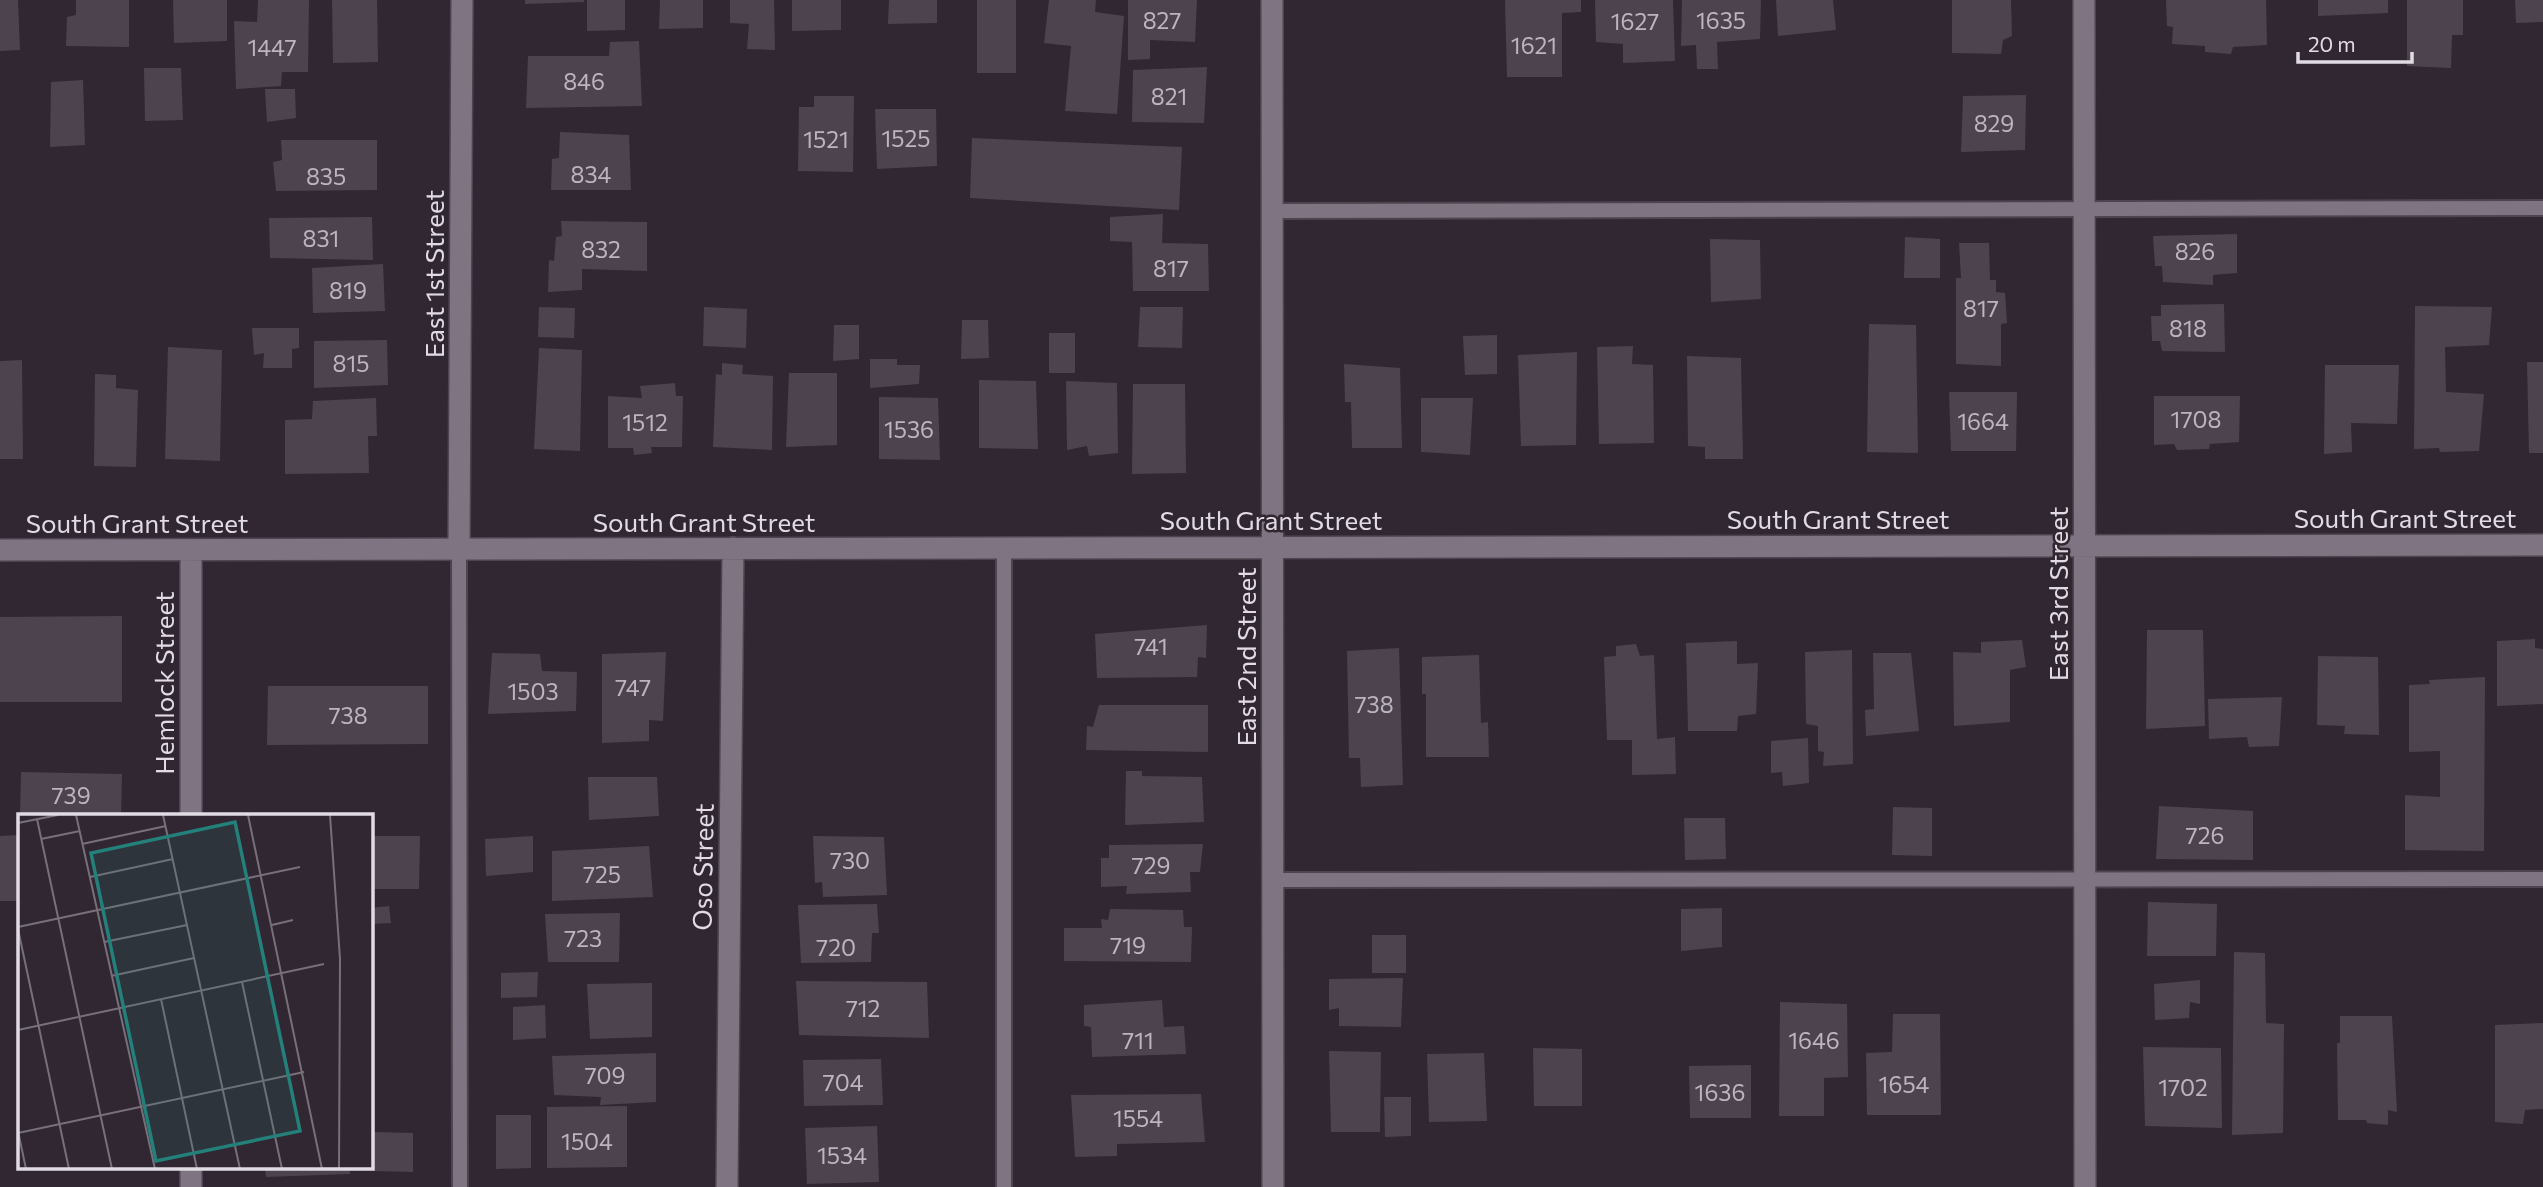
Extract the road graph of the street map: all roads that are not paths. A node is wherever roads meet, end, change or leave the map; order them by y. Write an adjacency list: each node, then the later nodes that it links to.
1 (462, 0): 12 (street, East 1st Street)
2 (1272, 0): 6 (street, East 2nd Street)
3 (2084, 0): 5 (street, East 3rd Street)
4 (2543, 208): 5 (lane)
5 (2084, 209): 6 (lane); 7 (street, East 3rd Street)
6 (1273, 211): 9 (street, East 2nd Street)
7 (2085, 545): 8 (street, South Grant Street); 9 (street, South Grant Street); 16 (street, East 3rd Street)
8 (2543, 545)
9 (1273, 546): 11 (street, South Grant Street); 18 (street, East 2nd Street)
10 (733, 548): 11 (street, South Grant Street); 12 (street, South Grant Street); 20 (street, Oso Street)
11 (1004, 548): 21 (lane)
12 (459, 549): 14 (street, South Grant Street); 19 (lane)
13 (0, 550): 14 (street, South Grant Street)
14 (191, 550): 15 (street, Hemlock Street)
15 (191, 814)
16 (2085, 879): 17 (lane); 18 (lane); 23 (street, East 3rd Street)
17 (2543, 879)
18 (1273, 880): 22 (street, East 2nd Street)
19 (460, 1187)
20 (727, 1187)
21 (1004, 1187)
22 (1273, 1187)
23 (2085, 1187)

